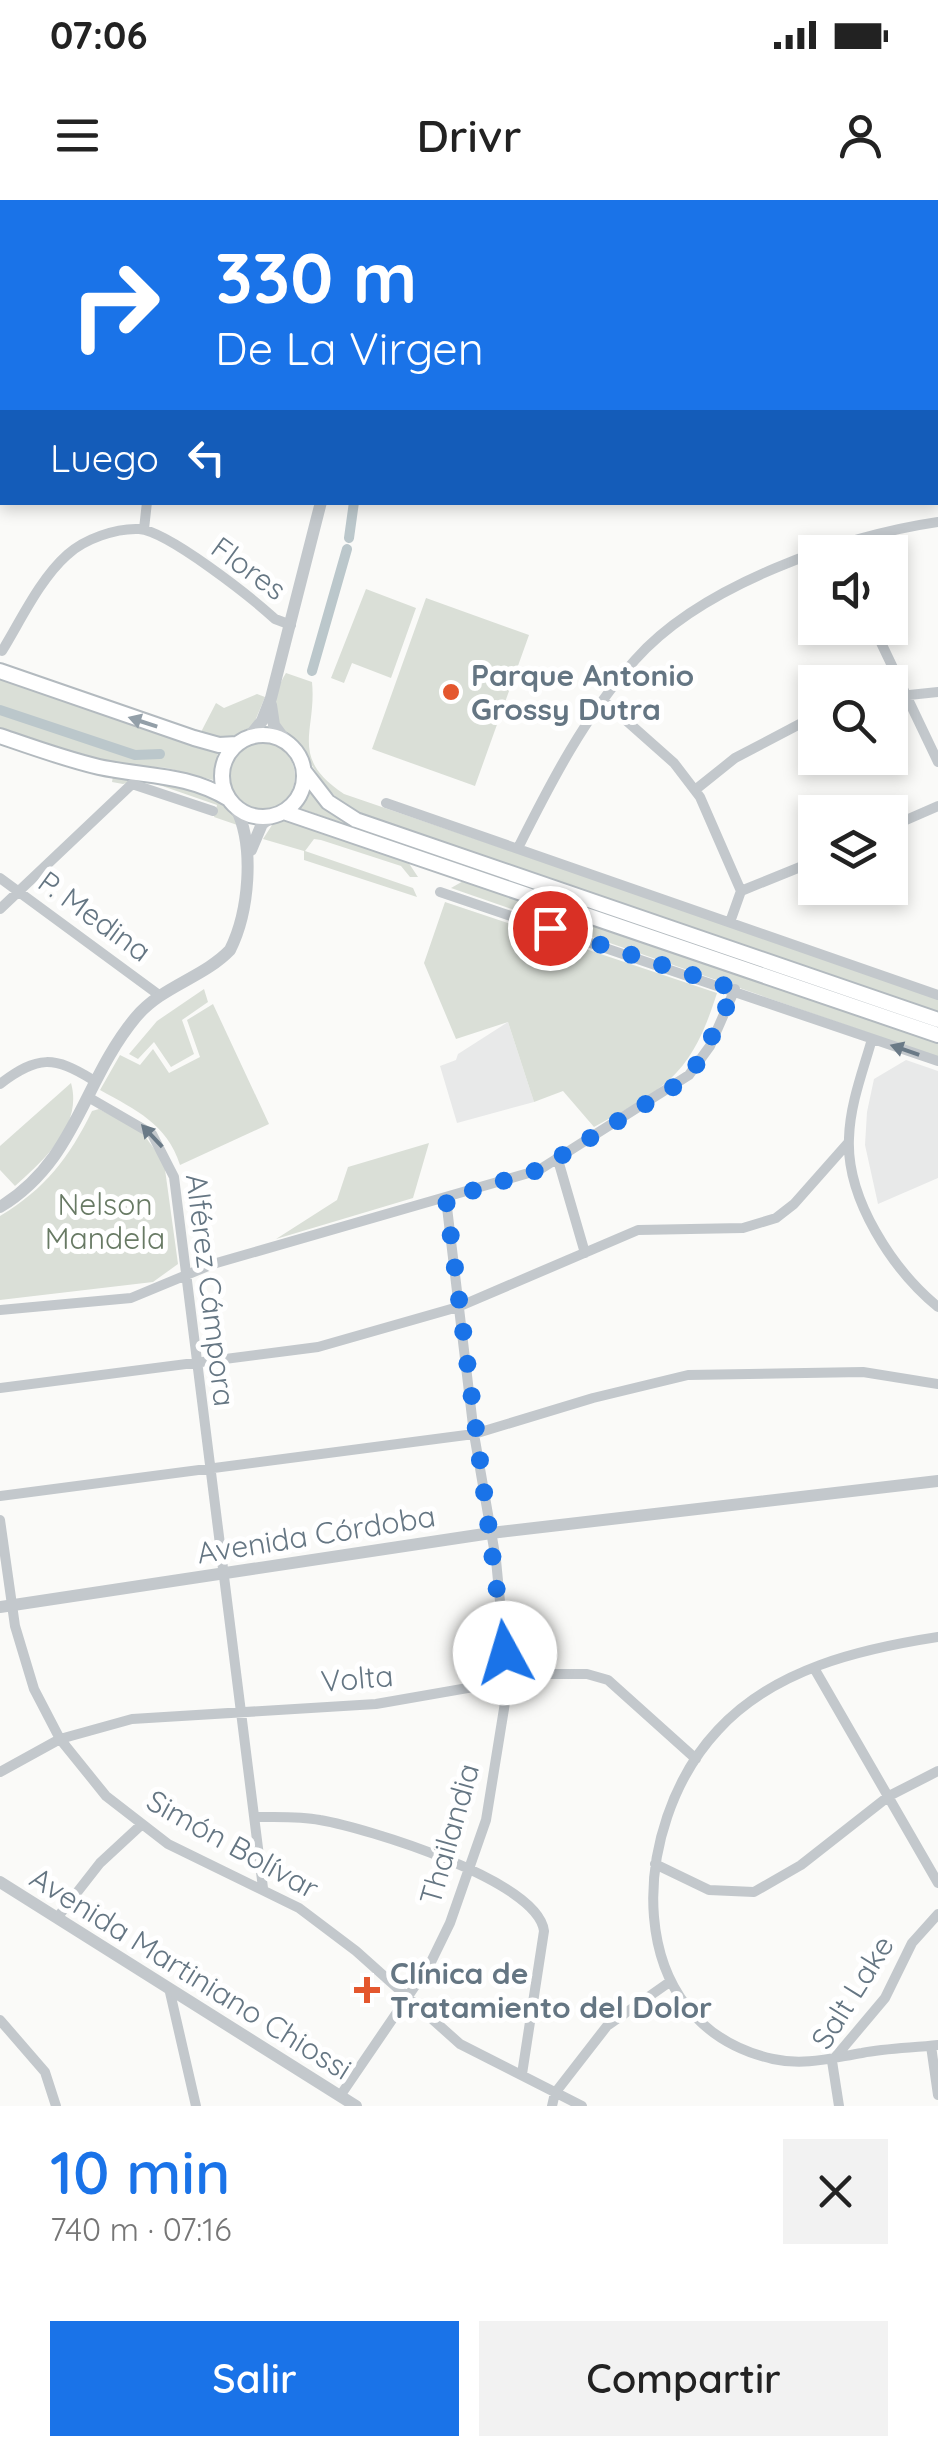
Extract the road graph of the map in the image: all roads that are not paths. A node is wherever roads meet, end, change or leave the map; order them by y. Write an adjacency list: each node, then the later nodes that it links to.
1 (147, 505): 4 (street)
2 (319, 505): 7 (street)
3 (938, 522): 5 (street)
4 (144, 529): 7 (street, Flores); 8 (street)
5 (891, 535)
6 (798, 559): 13 (street)
7 (290, 625): 12 (street)
8 (2, 651)
9 (0, 671): 18 (main road, one-way to 9)
10 (938, 692): 11 (street)
11 (908, 695)
12 (271, 698): 17 (street); 18 (street)
13 (603, 700): 21 (street); 28 (street)
14 (908, 701): 19 (street)
15 (798, 725): 21 (street)
16 (0, 736): 22 (main road)
17 (284, 740): 18 (main road); 20 (main road)
18 (243, 741): 22 (main road)
19 (938, 762)
20 (304, 770): 26 (main road); 40 (main road)
21 (695, 790): 33 (street)
22 (232, 803): 26 (main road); 29 (street)
23 (386, 803): 28 (street)
24 (938, 806): 27 (street)
25 (213, 811): 32 (street)
26 (278, 814): 29 (street); 41 (main road)
27 (908, 820)
28 (518, 848): 36 (street)
29 (248, 857): 38 (street)
30 (798, 868): 33 (street)
31 (0, 878): 32 (street, P. Medina)
32 (19, 891): 35 (street); 38 (street, P. Medina)
33 (740, 891): 36 (street)
34 (440, 892): 37 (street)
35 (0, 908)
36 (730, 922): 39 (street)
37 (735, 989): 42 (street); 48 (street)
38 (160, 994): 44 (street)
39 (938, 994)
40 (938, 1020)
41 (938, 1035)
42 (872, 1039): 43 (street, one-way to 42); 47 (street)
43 (938, 1062)
44 (93, 1080): 45 (street); 46 (street)
45 (0, 1084)
46 (88, 1097): 50 (street); 52 (street, Alférez Cámpora, one-way to 46)
47 (848, 1143): 51 (street); 54 (street)
48 (558, 1160): 49 (street); 51 (street)
49 (446, 1199): 52 (street); 53 (street, Thailandia)
50 (0, 1208)
51 (585, 1253): 53 (street)
52 (186, 1277): 55 (street); 56 (street, Alférez Cámpora)
53 (458, 1307): 56 (street); 59 (street, Thailandia)
54 (938, 1307)
55 (0, 1310)
56 (197, 1365): 58 (street); 60 (street, Alférez Cámpora)
57 (938, 1384): 59 (street)
58 (0, 1388)
59 (474, 1434): 60 (street); 64 (street, Thailandia)
60 (208, 1469): 62 (street); 65 (street, Alférez Cámpora)
61 (938, 1481): 64 (street, Avenida Córdoba)
62 (0, 1496)
63 (0, 1520): 66 (street, Simón Bolívar)
64 (490, 1533): 65 (street, Avenida Córdoba); 69 (street, Thailandia)
65 (224, 1574): 66 (street, Avenida Córdoba); 70 (street, Alférez Cámpora)
66 (6, 1607): 71 (street, Simón Bolívar)
67 (938, 1637): 68 (street)
68 (814, 1668): 72 (street); 75 (street)
69 (508, 1684): 70 (street, Volta); 72 (street, Volta); 79 (street, Thailandia)
70 (242, 1711): 71 (street, Volta); 76 (street, Alférez Cámpora)
71 (60, 1739): 74 (street, Volta); 77 (street, Simón Bolívar)
72 (696, 1759): 78 (street)
73 (938, 1771): 75 (street)
74 (0, 1772)
75 (888, 1796): 78 (street); 81 (street)
76 (258, 1817): 79 (street); 82 (street, Alférez Cámpora)
77 (140, 1826): 82 (street, Simón Bolívar); 84 (street)
78 (656, 1864): 85 (street)
79 (469, 1869): 87 (street, Thailandia); 91 (street)
80 (0, 1883): 84 (street, Avenida Martiniano Chiossi)
81 (938, 1883)
82 (263, 1888): 87 (street, Simón Bolívar)
83 (938, 1914): 90 (street, Salt Lake)
84 (58, 1918): 86 (street, Avenida Martiniano Chiossi)
85 (671, 1981): 90 (street); 92 (street)
86 (169, 1988): 94 (street, Avenida Martiniano Chiossi); 96 (street)
87 (408, 1999): 91 (street, Simón Bolívar); 94 (street, Thailandia)
88 (0, 2020): 95 (street)
89 (934, 2045): 90 (street); 93 (street)
90 (832, 2060): 100 (street, Salt Lake)
91 (522, 2074): 92 (street, Simón Bolívar)
92 (555, 2093): 98 (street); 99 (street, Simón Bolívar)
93 (938, 2095)
94 (340, 2096): 97 (street, Avenida Martiniano Chiossi)
95 (56, 2106)
96 (196, 2106)
97 (356, 2106)
98 (552, 2106)
99 (582, 2106)
100 (839, 2106)

